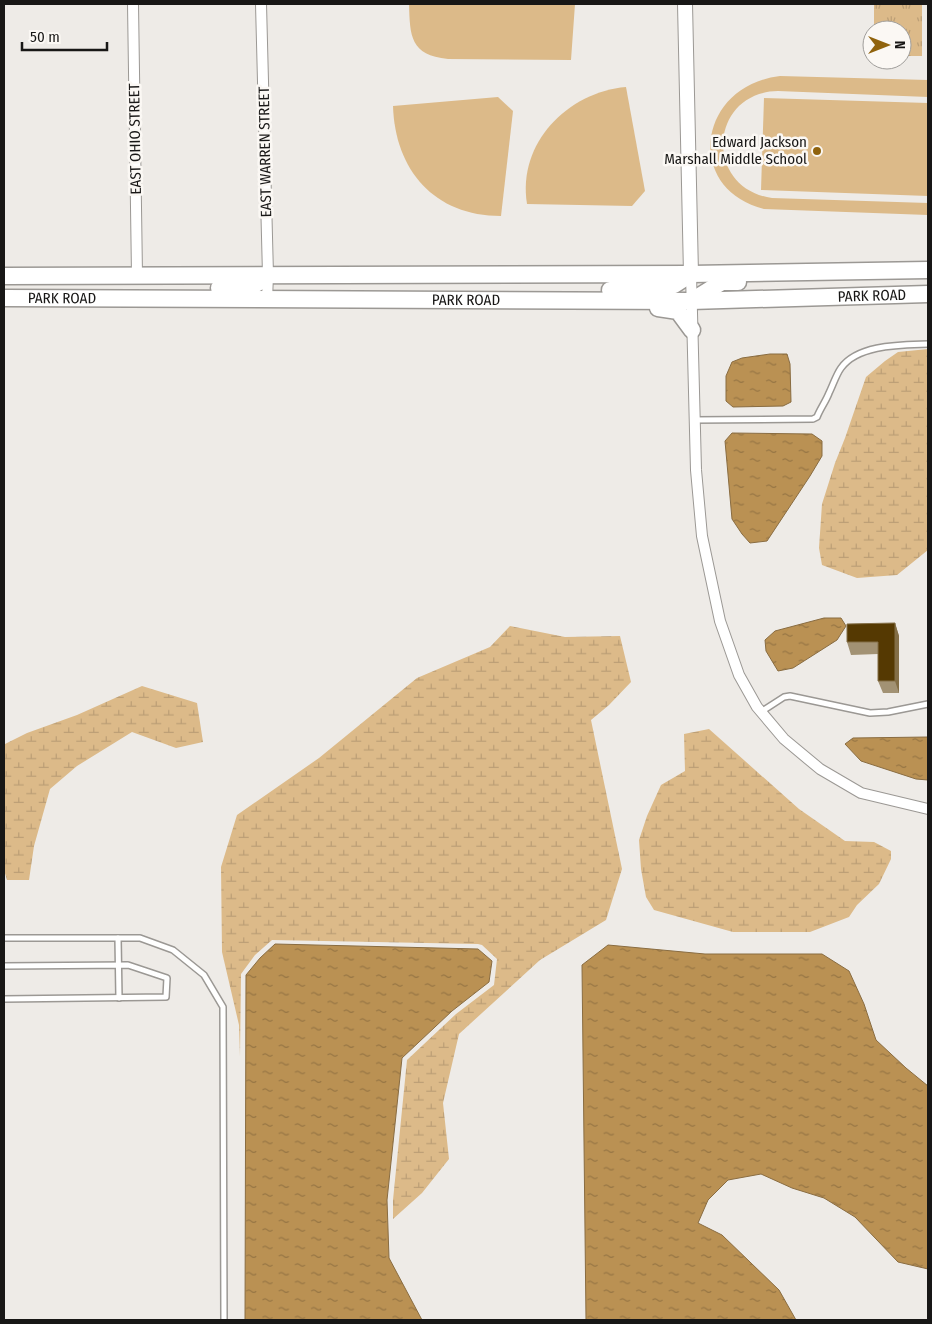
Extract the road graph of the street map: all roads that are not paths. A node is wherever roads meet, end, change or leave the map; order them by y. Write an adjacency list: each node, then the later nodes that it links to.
1 (132, 4): 7 (street, EAST OHIO STREET)
2 (261, 4): 8 (street, EAST WARREN STREET)
3 (685, 4): 6 (street)
4 (928, 270): 5 (main road, PARK ROAD)
5 (871, 271): 6 (main road, PARK ROAD); 15 (main road)
6 (691, 274): 8 (main road, PARK ROAD); 14 (main road); 15 (street)
7 (137, 275): 8 (main road, PARK ROAD); 9 (main road, PARK ROAD)
8 (268, 275): 12 (main road); 13 (street, EAST WARREN STREET)
9 (4, 276)
10 (928, 294): 15 (main road, PARK ROAD)
11 (4, 298): 12 (main road, PARK ROAD)
12 (97, 298): 13 (main road, PARK ROAD)
13 (267, 300): 14 (main road, PARK ROAD)
14 (523, 300): 15 (main road, PARK ROAD); 16 (main road)
15 (691, 301): 16 (street)
16 (692, 330): 18 (street)
17 (928, 344): 18 (lane)
18 (694, 420): 20 (street)
19 (928, 704): 20 (lane)
20 (761, 712): 21 (street)
21 (928, 809)
22 (4, 938): 23 (lane)
23 (118, 938): 24 (lane); 28 (lane)
24 (118, 965): 25 (lane); 26 (lane); 26 (lane)
25 (4, 966)
26 (119, 998): 27 (lane)
27 (4, 999)
28 (224, 1320)

